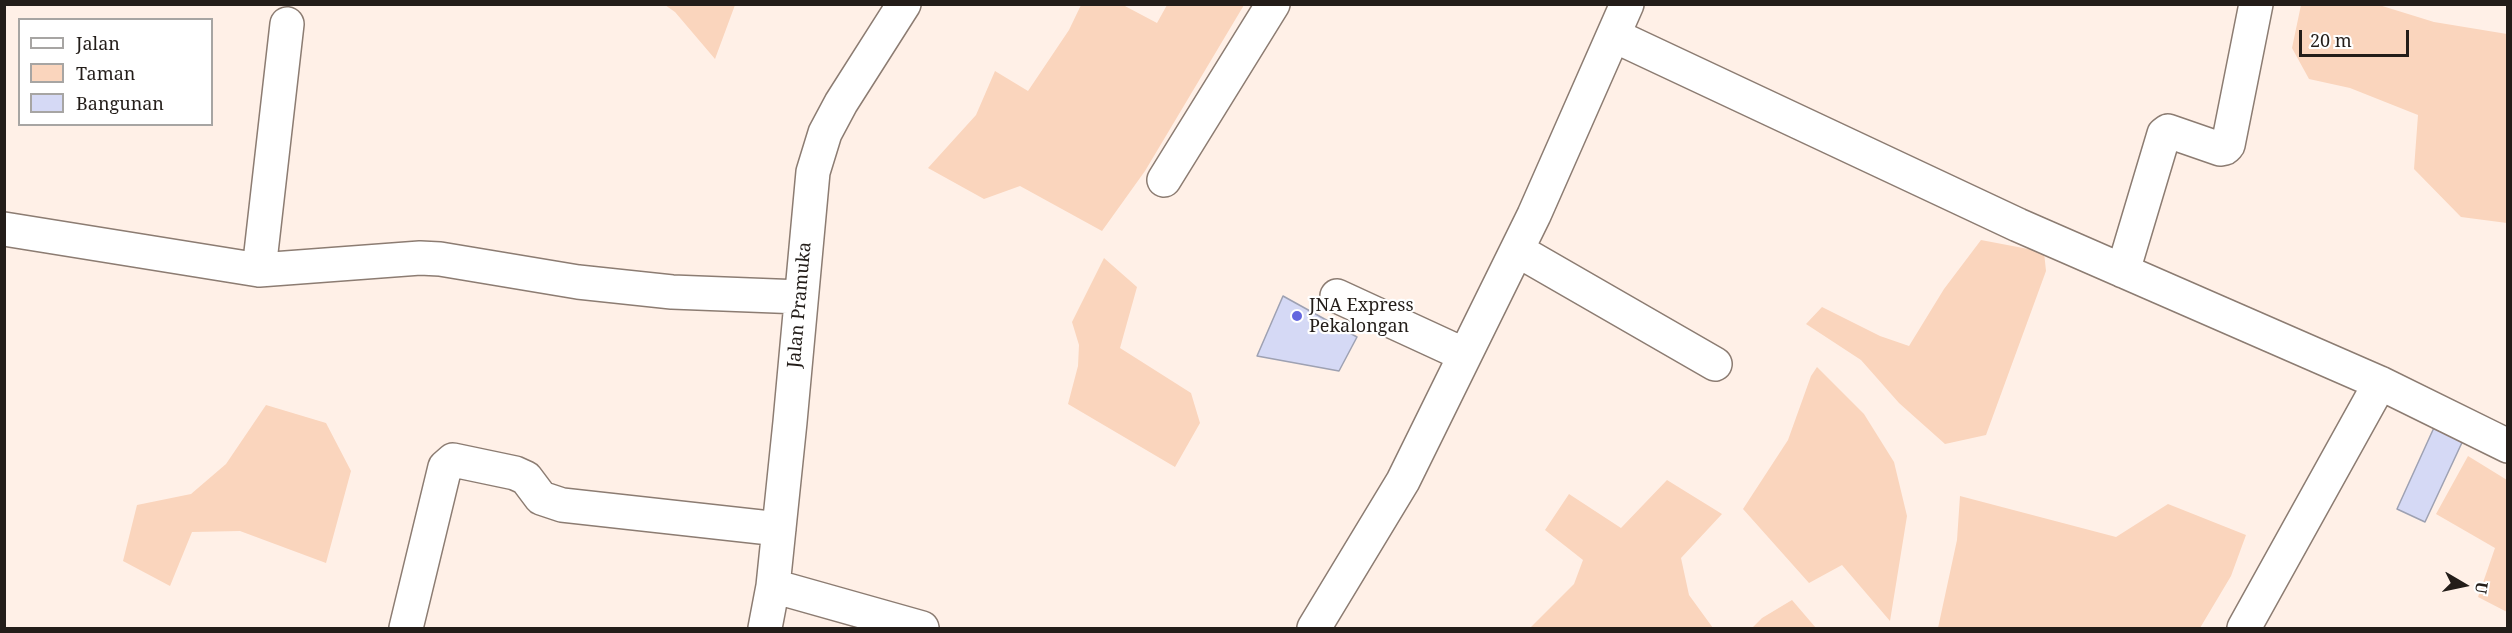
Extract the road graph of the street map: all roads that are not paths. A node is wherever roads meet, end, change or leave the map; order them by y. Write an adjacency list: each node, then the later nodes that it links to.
1 (904, 4): 13 (street, Jalan Pramuka)
2 (1273, 4): 7 (street)
3 (1627, 4): 6 (street)
4 (2256, 4): 11 (street)
5 (287, 24): 10 (street)
6 (1615, 36): 9 (street); 11 (street)
7 (1164, 180)
8 (4, 229): 10 (street)
9 (1516, 250): 14 (street); 15 (street)
10 (259, 270): 13 (street)
11 (2123, 271): 16 (street)
12 (1337, 296): 14 (street)
13 (801, 297): 18 (street, Jalan Pramuka)
14 (1465, 355): 23 (street)
15 (1715, 364)
16 (2380, 383): 17 (street); 24 (street)
17 (2508, 446)
18 (779, 529): 19 (street, Jalan Pramuka); 20 (street)
19 (773, 586): 21 (street, Jalan Pramuka); 22 (street)
20 (406, 628)
21 (765, 628)
22 (922, 628)
23 (1314, 628)
24 (2244, 628)

